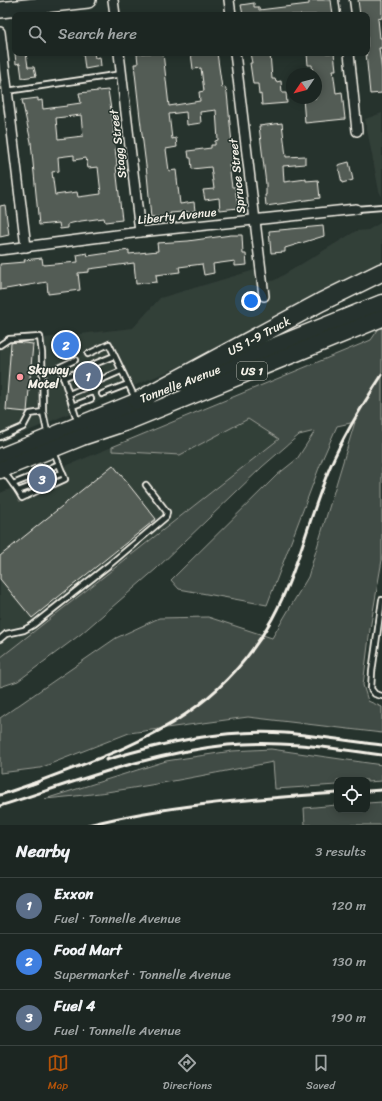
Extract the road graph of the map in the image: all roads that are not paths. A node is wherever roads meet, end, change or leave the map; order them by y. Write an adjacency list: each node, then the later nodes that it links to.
1 (88, 0): 5 (main road)
2 (113, 0): 7 (street)
3 (229, 0): 8 (street)
4 (344, 0): 9 (street)
5 (45, 3): 6 (main road)
6 (0, 10)
7 (115, 12)
8 (231, 12)
9 (346, 12)
10 (0, 32): 15 (street)
11 (119, 56): 14 (street, Stagg Street)
12 (235, 56): 19 (street, Spruce Street)
13 (349, 56): 16 (street)
14 (122, 74): 15 (lane); 20 (street, Stagg Street)
15 (7, 91): 21 (street)
16 (357, 131)
17 (382, 207): 18 (lane)
18 (356, 209): 19 (street, Liberty Avenue)
19 (254, 220): 20 (street, Liberty Avenue); 24 (street, Spruce Street)
20 (140, 232): 21 (street, Liberty Avenue)
21 (26, 247): 22 (street, Liberty Avenue)
22 (0, 250)
23 (378, 274): 40 (highway, US 1-9 Truck)
24 (264, 296)
25 (382, 313): 40 (highway, Tonnelle Avenue / US 1); 45 (highway, Tonnelle Avenue / US 1)
26 (0, 345): 42 (lane)
27 (88, 354): 28 (lane)
28 (114, 356): 30 (lane); 32 (lane)
29 (75, 360): 33 (lane)
30 (92, 365)
31 (80, 371): 33 (lane)
32 (121, 371): 34 (lane); 35 (lane)
33 (63, 378): 37 (lane)
34 (98, 381)
35 (128, 384): 38 (lane); 40 (lane)
36 (86, 387): 37 (lane)
37 (69, 394): 41 (lane)
38 (102, 394)
39 (91, 399): 41 (lane)
40 (137, 401): 43 (highway, Tonnelle Avenue / US 1)
41 (73, 406): 43 (lane)
42 (42, 412): 44 (lane); 45 (lane)
43 (78, 425): 45 (highway, Tonnelle Avenue / US 1)
44 (0, 437)
45 (51, 443): 46 (lane); 47 (highway, Tonnelle Avenue / US 1)
46 (59, 464): 48 (lane); 49 (lane)
47 (1, 465): 52 (lane)
48 (48, 469)
49 (62, 473): 51 (lane); 54 (lane)
50 (33, 476): 52 (lane)
51 (51, 478)
52 (13, 484): 57 (lane)
53 (37, 484): 57 (lane)
54 (54, 484)
55 (146, 485): 59 (lane)
56 (39, 490): 57 (lane)
57 (18, 491)
58 (382, 600): 60 (lane)
59 (0, 639)
60 (382, 696)

